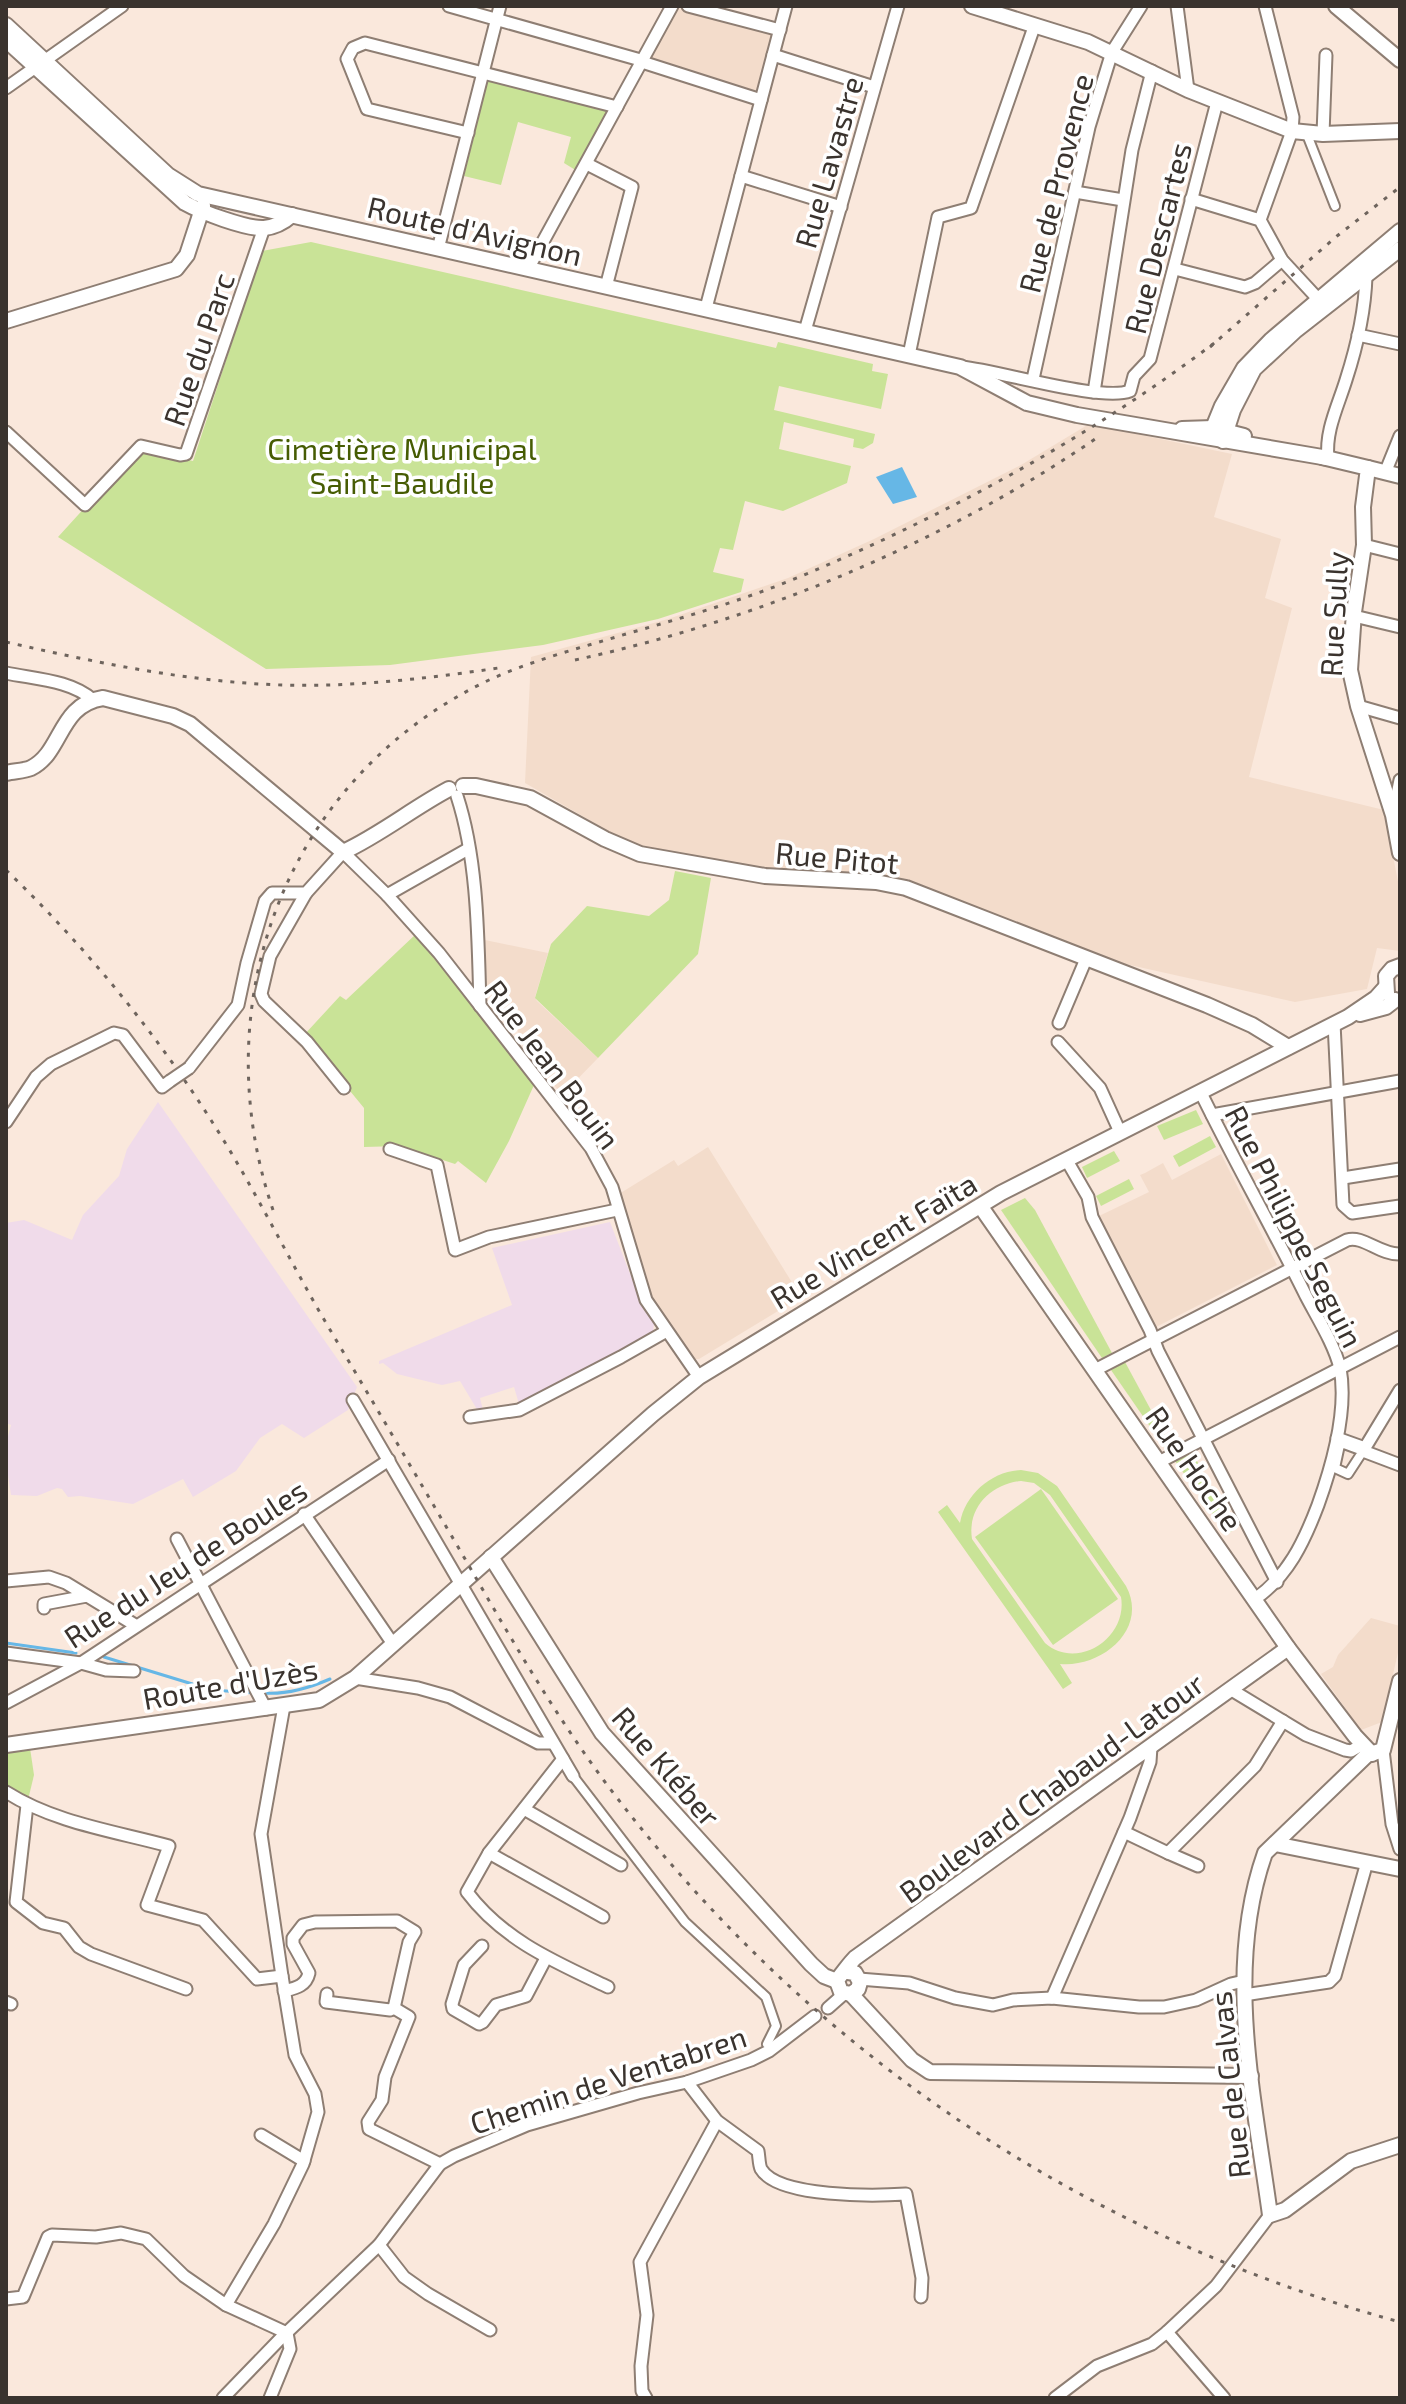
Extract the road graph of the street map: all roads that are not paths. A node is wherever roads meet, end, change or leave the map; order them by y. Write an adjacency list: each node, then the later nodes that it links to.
1 (122, 6): 23 (street)
2 (449, 6): 13 (street)
3 (500, 6): 13 (street)
4 (672, 6): 22 (street)
5 (688, 6): 16 (street)
6 (786, 6): 16 (street)
7 (898, 6): 26 (street, Rue Lavastre)
8 (972, 6): 15 (main road)
9 (1177, 6): 28 (street)
10 (1265, 6): 32 (street)
11 (1336, 6): 21 (main road)
12 (1137, 7): 18 (street, Rue de Provence)
13 (496, 20): 22 (street); 25 (street)
14 (6, 25): 23 (main road)
15 (1034, 27): 18 (main road); 63 (street)
16 (780, 30): 19 (street)
17 (6, 40): 23 (main road)
18 (1112, 52): 24 (main road); 38 (street, Rue de Provence)
19 (773, 55): 26 (street); 29 (street)
20 (1326, 55): 35 (street)
21 (1400, 60)
22 (642, 62): 29 (street); 31 (street)
23 (41, 63): 27 (street); 39 (main road, Route d'Avignon); 44 (main road)
24 (1152, 71): 28 (main road); 41 (street)
25 (484, 73): 31 (street); 34 (street); 34 (street)
26 (874, 87): 43 (street, Rue Lavastre)
27 (6, 88)
28 (1188, 90): 30 (main road)
29 (761, 100): 37 (street)
30 (1217, 102): 32 (main road); 40 (street, Rue Descartes)
31 (617, 107): 36 (street)
32 (1299, 131): 35 (main road); 42 (street); 46 (street)
33 (1400, 131): 35 (main road)
34 (468, 133): 49 (street)
35 (1323, 134)
36 (587, 164): 52 (street); 55 (street)
37 (741, 176): 43 (street); 58 (street)
38 (1075, 192): 41 (street); 65 (street, Rue de Provence)
39 (205, 196): 44 (main road); 45 (main road, Route d'Avignon)
40 (1191, 199): 46 (street); 53 (street, Rue Descartes)
41 (1123, 200): 67 (street)
42 (1335, 206)
43 (841, 207): 60 (street, Rue Lavastre)
44 (201, 212): 47 (main road); 59 (main road)
45 (292, 215): 47 (main road); 49 (main road, Route d'Avignon)
46 (1260, 220): 51 (street)
47 (264, 228): 68 (street, Rue du Parc)
48 (1400, 231): 57 (main road)
49 (438, 249): 52 (main road, Route d'Avignon)
50 (1400, 249): 54 (main road)
51 (1282, 260): 53 (street); 57 (street)
52 (528, 269): 55 (main road, Route d'Avignon)
53 (1175, 269): 67 (street, Rue Descartes)
54 (1366, 276): 61 (street); 69 (main road)
55 (606, 287): 56 (main road, Route d'Avignon)
56 (646, 296): 58 (main road, Route d'Avignon); 66 (main road, Route d'Avignon)
57 (1319, 300): 69 (main road)
58 (706, 308): 60 (main road, Route d'Avignon)
59 (6, 321)
60 (805, 331): 63 (main road, Route d'Avignon)
61 (1358, 335): 62 (street); 71 (street)
62 (1400, 344)
63 (909, 355): 64 (main road, Route d'Avignon)
64 (960, 367): 65 (street, Route d'Avignon); 66 (main road, Route d'Avignon)
65 (1033, 379): 67 (street, Route d'Avignon)
66 (986, 382): 69 (main road, Route d'Avignon)
67 (1094, 392)
68 (6, 432)
69 (1221, 433): 71 (main road, Route d'Avignon)
70 (1400, 436): 73 (street)
71 (1328, 458): 72 (main road, Route d'Avignon)
72 (1368, 468): 73 (main road, Route d'Avignon); 74 (main road, Rue Sully)
73 (1392, 474)
74 (1364, 545): 75 (street); 76 (main road, Rue Sully)
75 (1400, 554)
76 (1354, 616): 77 (street); 80 (main road, Rue Sully)
77 (1400, 627)
78 (6, 673): 79 (street)
79 (93, 700): 82 (main road); 87 (main road)
80 (1358, 706): 81 (street); 85 (main road, Rue Sully)
81 (1400, 718)
82 (6, 773)
83 (1400, 780): 85 (street)
84 (456, 790): 86 (street); 87 (main road); 91 (main road, Rue Pitot)
85 (1396, 816): 88 (main road, Rue Sully)
86 (468, 849): 90 (street); 95 (street)
87 (343, 852): 89 (street); 90 (street, Rue Jean Bouin)
88 (1400, 853)
89 (306, 893): 101 (street); 105 (street, bridge)
90 (387, 895): 95 (street, Rue Jean Bouin)
91 (1086, 959): 97 (street); 99 (main road, Rue Pitot)
92 (1400, 966): 93 (main road, Rue Vincent Faïta)
93 (1385, 988): 94 (main road); 96 (main road, Rue Vincent Faïta)
94 (1398, 1000): 96 (main road, Rue Vincent Faïta)
95 (480, 1006): 113 (street, Rue Jean Bouin)
96 (1341, 1020): 99 (main road, Rue Vincent Faïta); 103 (street)
97 (1059, 1023)
98 (1058, 1042): 106 (street)
99 (1288, 1047): 102 (main road, Rue Vincent Faïta)
100 (1400, 1081): 103 (street)
101 (344, 1088)
102 (1200, 1091): 104 (street, Rue Philippe Seguin); 106 (main road, Rue Vincent Faïta)
103 (1338, 1093): 104 (street); 110 (street)
104 (1212, 1115): 115 (street, Rue Philippe Seguin)
105 (6, 1122)
106 (1120, 1132): 108 (main road, Rue Vincent Faïta)
107 (390, 1149): 113 (street)
108 (1066, 1159): 112 (main road, Rue Vincent Faïta); 118 (street)
109 (1400, 1169): 110 (street)
110 (1343, 1178): 111 (street)
111 (1400, 1206)
112 (981, 1207): 120 (main road, Rue Hoche); 121 (main road, Rue Vincent Faïta)
113 (617, 1210): 116 (street, Rue Jean Bouin)
114 (1400, 1254): 115 (street)
115 (1292, 1268): 118 (street); 119 (street, Rue Philippe Seguin)
116 (665, 1332): 121 (street, Rue Jean Bouin); 124 (street)
117 (1400, 1337): 119 (street)
118 (1153, 1339): 120 (street); 126 (street)
119 (1340, 1368): 125 (street, Rue Philippe Seguin); 126 (street)
120 (1095, 1370): 129 (main road, Rue Hoche)
121 (699, 1377): 133 (main road, Rue Vincent Faïta)
122 (1400, 1390): 127 (street)
123 (353, 1400): 128 (street)
124 (470, 1417)
125 (1337, 1438): 127 (street); 137 (street, Rue Philippe Seguin)
126 (1202, 1439): 129 (street); 137 (street)
127 (1364, 1450): 130 (street)
128 (389, 1460): 131 (street, Rue du Jeu de Boules); 134 (street)
129 (1159, 1462): 139 (main road, Rue Hoche)
130 (1400, 1465)
131 (304, 1514): 136 (street, Rue du Jeu de Boules); 142 (street)
132 (177, 1539): 136 (street)
133 (491, 1557): 134 (main road, Rue Vincent Faïta); 178 (main road, Rue Kléber)
134 (465, 1579): 142 (main road, Route d'Uzès); 154 (street)
135 (6, 1581): 138 (street)
136 (202, 1582): 141 (street, Rue du Jeu de Boules); 152 (street)
137 (1277, 1582): 139 (street, Rue Philippe Seguin)
138 (87, 1596): 140 (street); 141 (street)
139 (1255, 1599): 143 (main road, Rue Hoche)
140 (44, 1608)
141 (135, 1625): 145 (street, Rue du Jeu de Boules)
142 (393, 1644): 147 (main road, Route d'Uzès)
143 (1288, 1648): 149 (main road, Boulevard Chabaud-Latour); 157 (main road, Rue Hoche)
144 (6, 1653): 145 (street)
145 (81, 1663): 146 (street); 150 (street, Rue du Jeu de Boules)
146 (134, 1671)
147 (355, 1678): 151 (main road, Route d'Uzès); 154 (street)
148 (1400, 1681): 157 (main road)
149 (1230, 1689): 153 (street); 156 (main road, Boulevard Chabaud-Latour)
150 (6, 1703)
151 (284, 1706): 152 (main road, Route d'Uzès); 177 (street)
152 (266, 1709): 155 (main road, Route d'Uzès)
153 (1283, 1721): 157 (street); 168 (street)
154 (553, 1743): 158 (street)
155 (6, 1745)
156 (1151, 1747): 164 (street); 178 (main road, Boulevard Chabaud-Latour)
157 (1371, 1751): 163 (street); 165 (main road, Rue de Calvas)
158 (563, 1759): 159 (street); 162 (street)
159 (573, 1776): 188 (street)
160 (6, 1792): 161 (street)
161 (27, 1805): 173 (street); 177 (street)
162 (524, 1809): 167 (street); 170 (street)
163 (1396, 1824): 166 (street)
164 (1124, 1832): 168 (street); 184 (street)
165 (1275, 1844): 169 (main road); 180 (main road, Rue de Calvas)
166 (1400, 1849)
167 (489, 1853): 174 (street); 176 (street)
168 (1168, 1853): 171 (street)
169 (1367, 1862): 172 (main road); 180 (street)
170 (621, 1865)
171 (1198, 1866)
172 (1400, 1869)
173 (11, 1893): 181 (street)
174 (603, 1917)
175 (482, 1946): 176 (street)
176 (546, 1958): 179 (street)
177 (282, 1976): 182 (street)
178 (848, 1984): 184 (street); 186 (street); 189 (main road, Rue Kléber)
179 (608, 1987)
180 (1244, 1988): 184 (street); 189 (main road, Rue de Calvas)
181 (186, 1989)
182 (284, 1991): 185 (street); 194 (street)
183 (327, 1994): 185 (street)
184 (1052, 1998)
185 (394, 2008): 195 (street)
186 (828, 2008)
187 (815, 2016): 190 (street, Chemin de Ventabren)
188 (767, 2044)
189 (1251, 2076): 196 (main road, Rue de Calvas)
190 (687, 2082): 191 (street); 195 (street, Chemin de Ventabren)
191 (717, 2121): 198 (street); 206 (street)
192 (261, 2135): 194 (street)
193 (1400, 2145): 196 (main road)
194 (304, 2161): 200 (street)
195 (440, 2164): 197 (street, Chemin de Ventabren)
196 (1270, 2215): 202 (street)
197 (379, 2245): 201 (street); 203 (street, Chemin de Ventabren)
198 (921, 2297)
199 (6, 2299): 200 (street)
200 (226, 2305): 203 (street)
201 (490, 2330)
202 (1167, 2332): 207 (street); 208 (street)
203 (287, 2333): 204 (street, Chemin de Ventabren); 205 (street)
204 (223, 2398)
205 (270, 2398)
206 (646, 2398)
207 (1055, 2398)
208 (1224, 2398)

